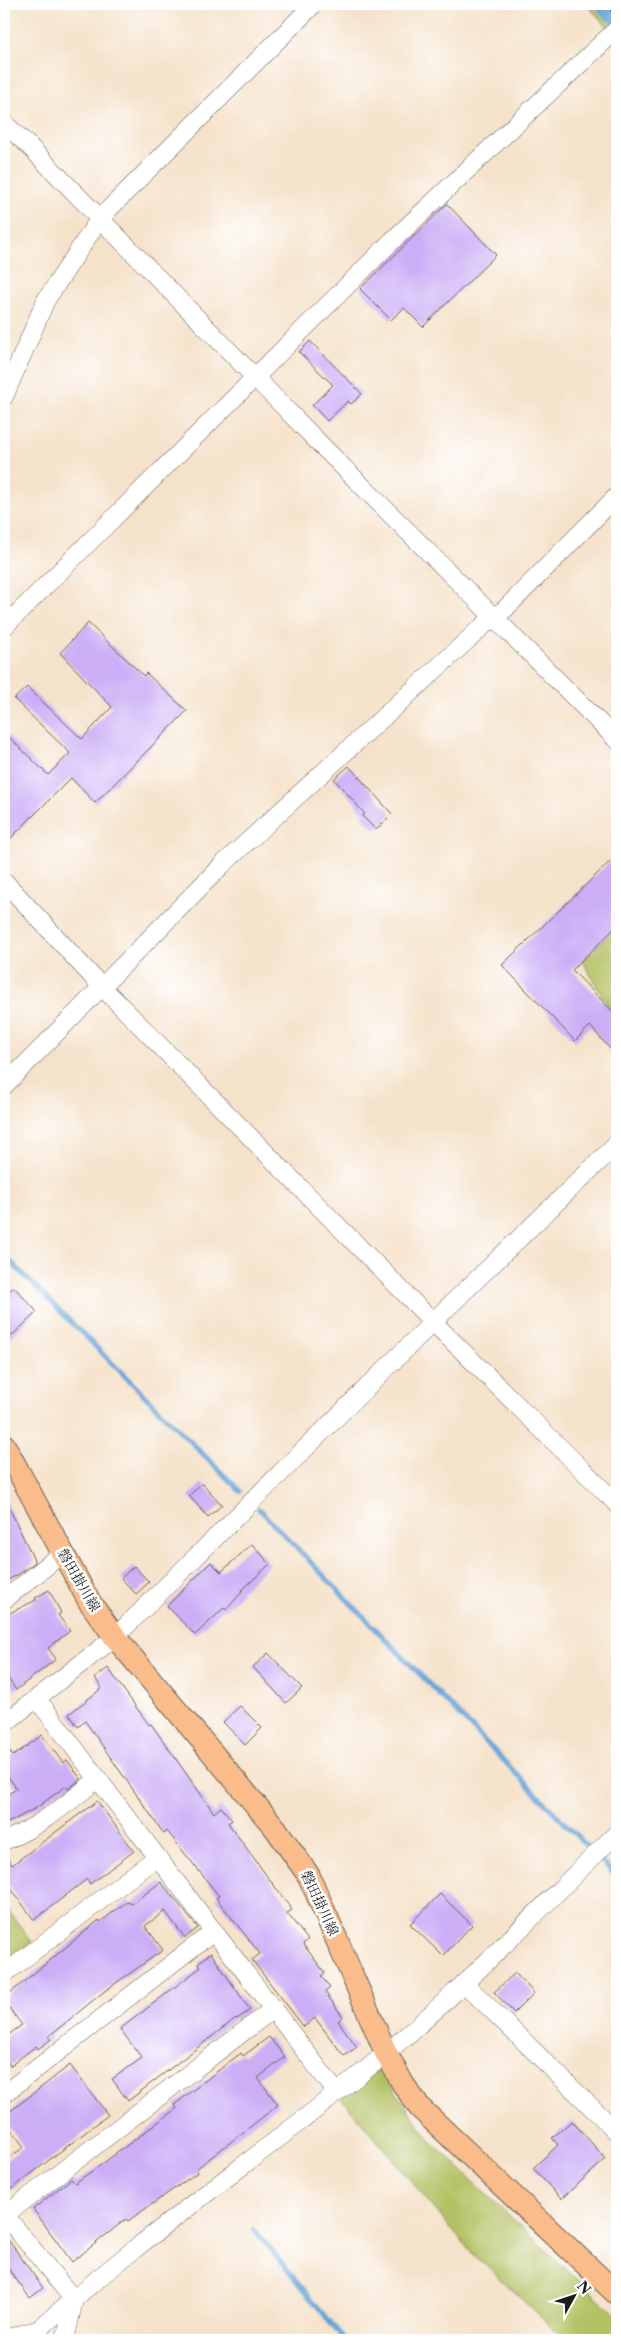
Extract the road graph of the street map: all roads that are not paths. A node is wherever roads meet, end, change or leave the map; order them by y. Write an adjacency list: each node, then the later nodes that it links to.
1 (314, 4): 4 (street)
2 (617, 29): 5 (street)
3 (4, 122): 4 (street)
4 (100, 218): 5 (street); 6 (street)
5 (255, 377): 8 (street); 9 (street)
6 (4, 398)
7 (617, 496): 8 (street)
8 (495, 616): 10 (street); 12 (street)
9 (4, 627)
10 (617, 740)
11 (4, 882): 12 (street)
12 (101, 986): 13 (street); 15 (street)
13 (4, 1086)
14 (617, 1144): 15 (street)
15 (433, 1322): 17 (street); 20 (street)
16 (4, 1445): 18 (main road, 磐田掛川線)
17 (617, 1504)
18 (63, 1554): 19 (street); 20 (main road, 磐田掛川線)
19 (4, 1600)
20 (115, 1637): 21 (street); 31 (main road, 磐田掛川線)
21 (37, 1699): 22 (street); 23 (street)
22 (4, 1724)
23 (98, 1779): 25 (street); 26 (street)
24 (617, 1833): 29 (street)
25 (4, 1841)
26 (157, 1856): 27 (street); 28 (street)
27 (214, 1931): 30 (street); 33 (street)
28 (4, 1974)
29 (464, 1983): 31 (street); 34 (street)
30 (273, 2009): 32 (street); 35 (street)
31 (386, 2053): 32 (street); 36 (main road, 磐田掛川線)
32 (337, 2093): 37 (street)
33 (4, 2094)
34 (617, 2132)
35 (4, 2215): 37 (street)
36 (617, 2294)
37 (74, 2300): 38 (street); 40 (street)
38 (32, 2335): 39 (street)
39 (4, 2339)
40 (65, 2340)

